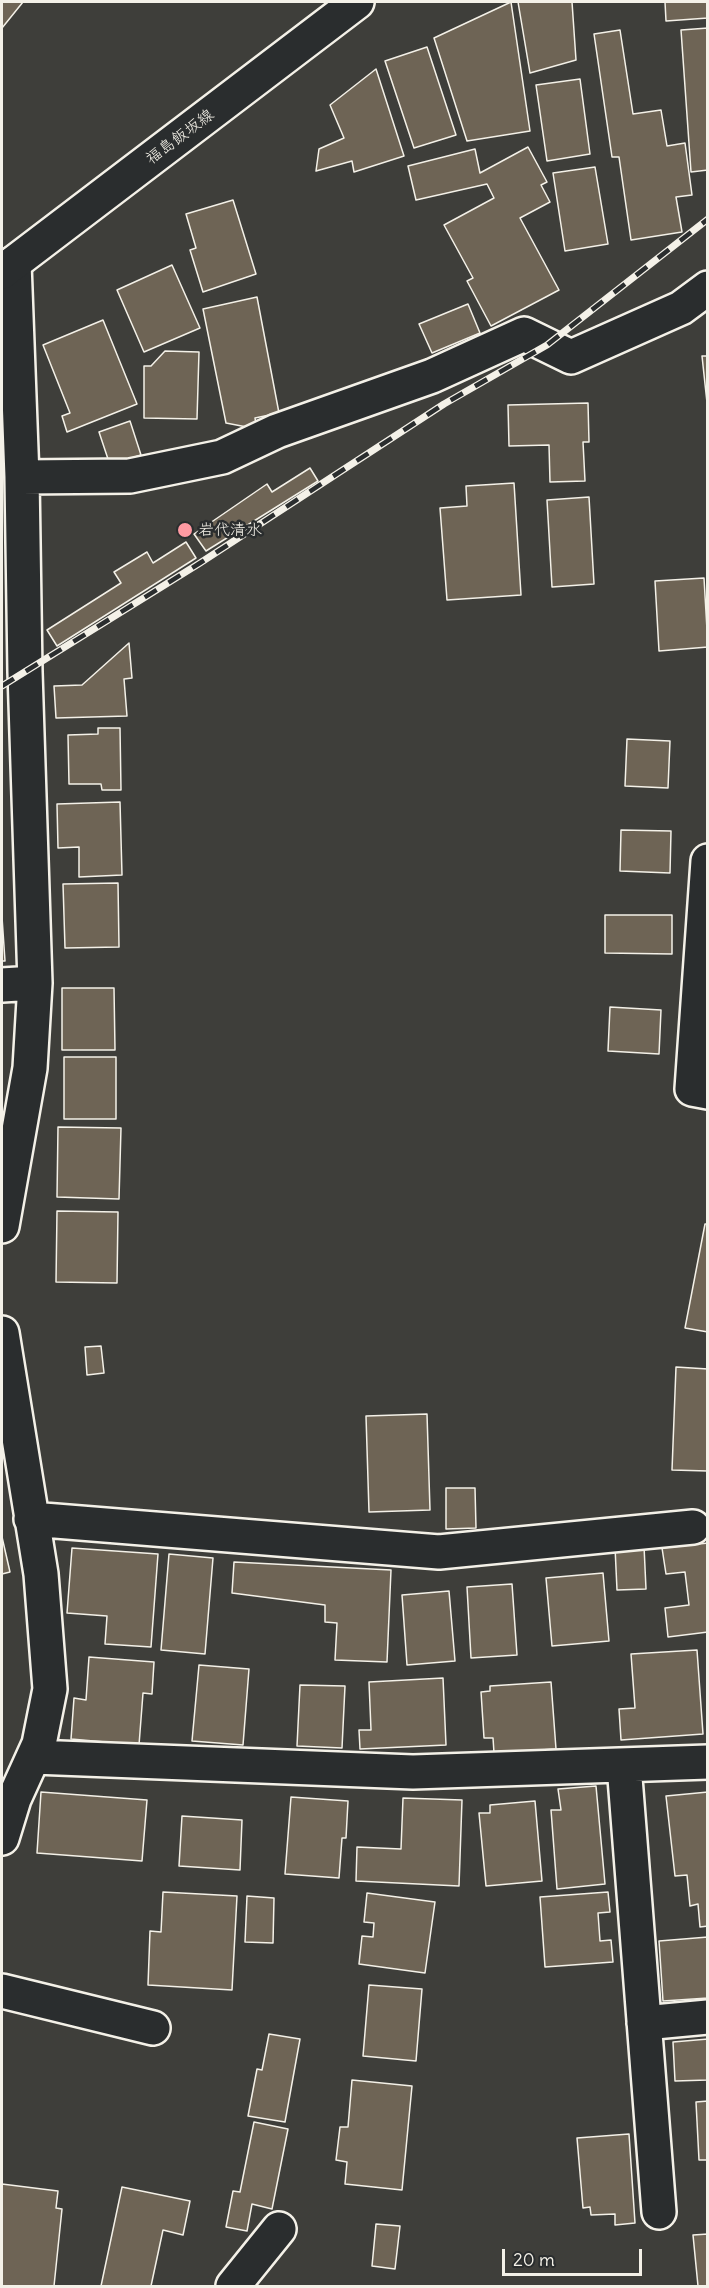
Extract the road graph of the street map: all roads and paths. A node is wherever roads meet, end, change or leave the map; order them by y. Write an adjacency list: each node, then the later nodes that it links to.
1 (357, 2): 2 (street, 福島飯坂線)
2 (8, 267): 4 (street)
3 (708, 288): 4 (street)
4 (22, 477): 6 (street)
5 (708, 861): 8 (street)
6 (35, 983): 7 (street); 9 (street)
7 (2, 985)
8 (708, 1092)
9 (2, 1226)
10 (2, 1333): 11 (street)
11 (31, 1519): 12 (street); 13 (street)
12 (693, 1527)
13 (34, 1757): 15 (street); 16 (street)
14 (708, 1762): 15 (street)
15 (624, 1765): 19 (street)
16 (2, 1838)
17 (2, 1991): 20 (street)
18 (708, 2017): 19 (street)
19 (644, 2023): 21 (street)
20 (153, 2028)
21 (659, 2212)
22 (279, 2229): 23 (street)
23 (233, 2286)

